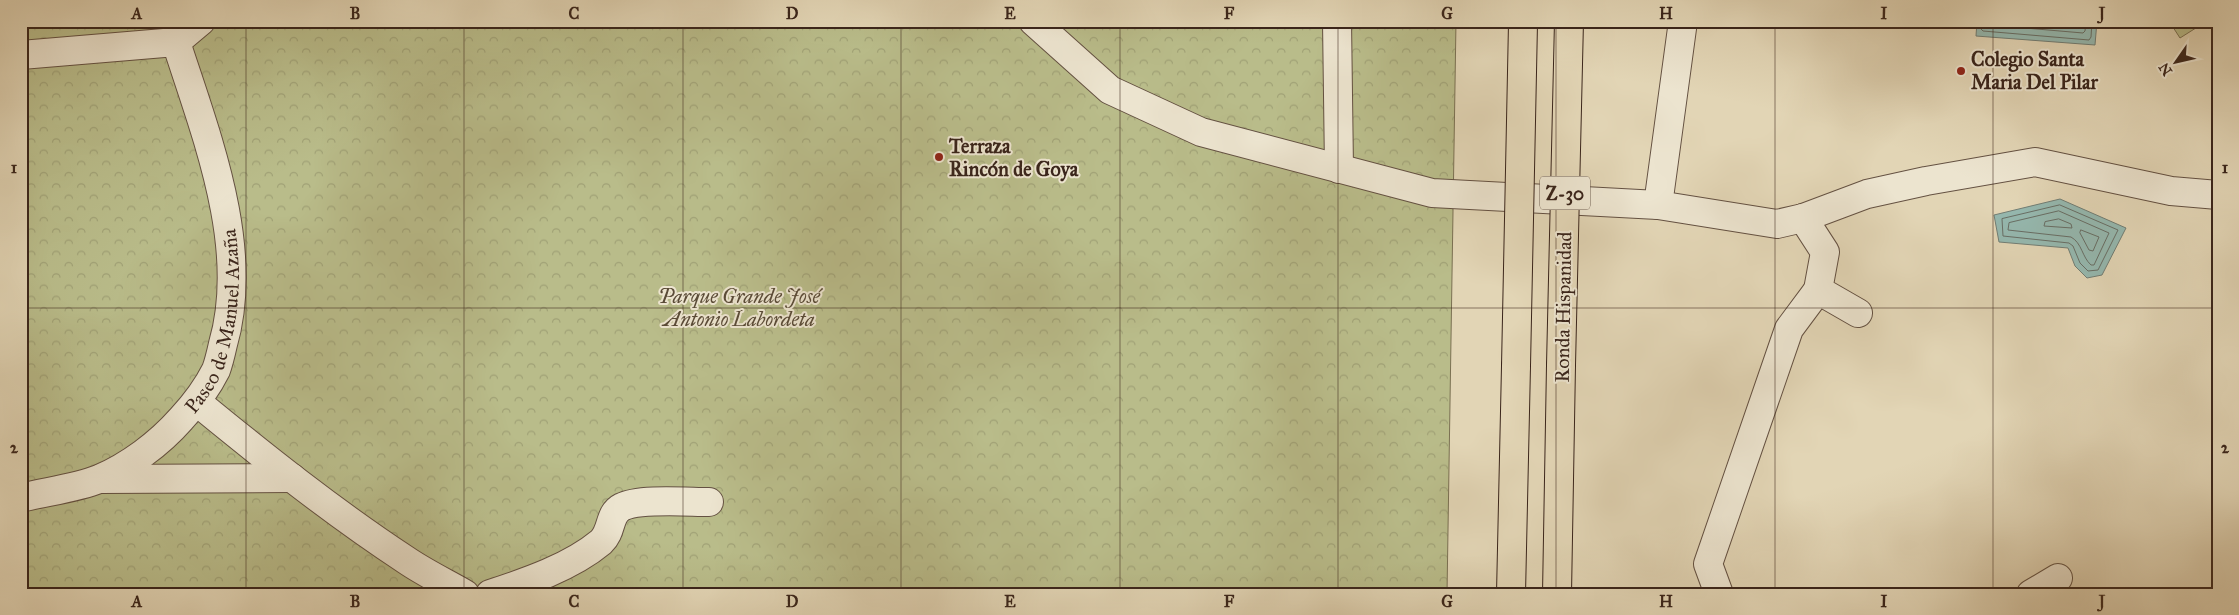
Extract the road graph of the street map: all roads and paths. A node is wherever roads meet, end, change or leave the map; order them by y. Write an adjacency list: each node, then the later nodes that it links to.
1 (201, 21): 7 (street)
2 (1033, 21): 9 (street)
3 (1337, 21): 9 (street)
4 (1569, 21): 24 (highway, Ronda Hispanidad / Z-30, bridge)
5 (1683, 21): 11 (street)
6 (1523, 22): 23 (highway, Z-30, bridge)
7 (176, 42): 8 (street); 15 (street, Paseo de Manuel Azaña)
8 (21, 55)
9 (1339, 169): 11 (street)
10 (2218, 195): 12 (street)
11 (1658, 205): 12 (street)
12 (1803, 218): 13 (street)
13 (1818, 290): 14 (street); 25 (street)
14 (1858, 313)
15 (197, 402): 16 (street); 17 (street, Paseo de Manuel Azaña)
16 (292, 478): 17 (street); 21 (street)
17 (98, 479): 18 (street, Paseo de Manuel Azaña)
18 (21, 498)
19 (709, 502): 22 (street)
20 (2058, 578): 26 (street)
21 (466, 594)
22 (490, 594)
23 (1512, 594)
24 (1557, 594)
25 (1719, 594)
26 (2031, 594)

